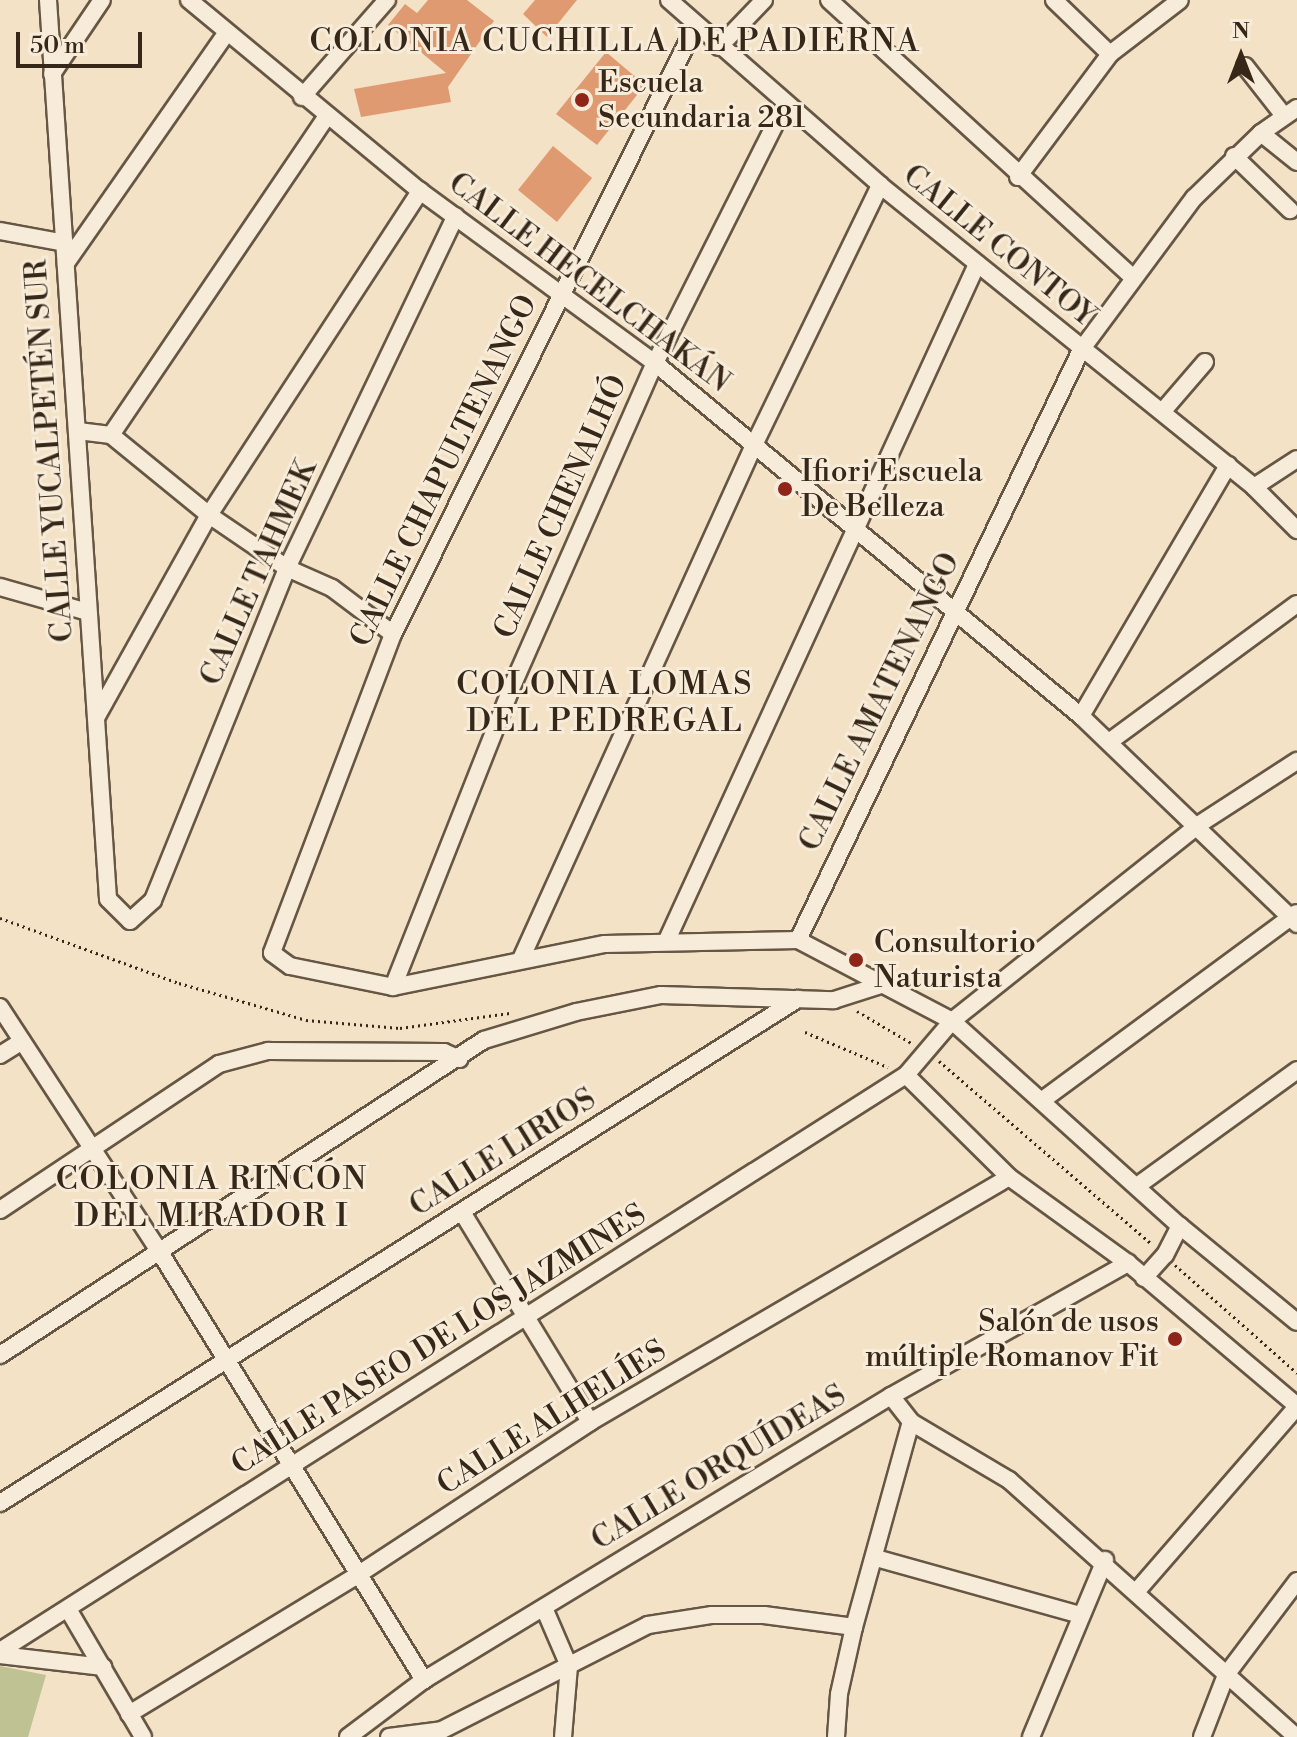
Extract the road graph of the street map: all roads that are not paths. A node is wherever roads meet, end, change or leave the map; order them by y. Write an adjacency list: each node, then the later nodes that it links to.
1 (48, 0): 15 (street, CALLE YUCALPETÉN SUR)
2 (102, 0): 15 (street)
3 (190, 0): 11 (street, CALLE HECELCHAKÁN)
4 (387, 0): 16 (street)
5 (669, 0): 10 (street, CALLE CONTOY)
6 (764, 0): 12 (street)
7 (829, 0): 23 (street)
8 (1054, 0): 13 (street)
9 (1180, 0): 13 (street)
10 (696, 25): 12 (street, CALLE CONTOY); 33 (street, CALLE CHAPULTENANGO)
11 (226, 34): 16 (street, CALLE HECELCHAKÁN); 30 (street)
12 (719, 47): 17 (street, CALLE CONTOY)
13 (1110, 54): 23 (street)
14 (1245, 66): 18 (street)
15 (52, 74): 29 (street, CALLE YUCALPETÉN SUR)
16 (302, 97): 19 (street, CALLE HECELCHAKÁN)
17 (785, 104): 24 (street, CALLE CONTOY); 36 (street, CALLE CHENALHÓ)
18 (1291, 112): 20 (street, CALLE AMATENANGO)
19 (326, 117): 25 (street, CALLE HECELCHAKÁN); 39 (street)
20 (1261, 133): 21 (street, CALLE AMATENANGO); 22 (street)
21 (1234, 156): 26 (street); 32 (street, CALLE AMATENANGO)
22 (1297, 162)
23 (1018, 177): 32 (street)
24 (880, 185): 31 (street, CALLE CONTOY); 40 (street)
25 (420, 191): 27 (street, CALLE HECELCHAKÁN); 44 (street)
26 (1290, 210)
27 (456, 216): 33 (street, CALLE HECELCHAKÁN); 47 (street, CALLE TAHMEK)
28 (0, 231): 29 (street)
29 (65, 243): 30 (street, CALLE YUCALPETÉN SUR)
30 (66, 263): 38 (street, CALLE YUCALPETÉN SUR)
31 (977, 264): 34 (street, CALLE CONTOY); 45 (street)
32 (1132, 277): 34 (street, CALLE AMATENANGO)
33 (561, 293): 36 (street, CALLE HECELCHAKÁN); 52 (street, CALLE CHAPULTENANGO)
34 (1081, 350): 37 (street, CALLE CONTOY); 51 (street, CALLE AMATENANGO)
35 (1205, 362): 37 (street)
36 (655, 363): 40 (street, CALLE HECELCHAKÁN); 64 (street, CALLE CHENALHÓ)
37 (1162, 412): 42 (street, CALLE CONTOY)
38 (78, 431): 39 (street); 50 (street, CALLE YUCALPETÉN SUR)
39 (111, 435): 44 (street)
40 (754, 445): 45 (street, CALLE HECELCHAKÁN); 62 (street)
41 (1297, 459): 43 (street)
42 (1228, 465): 43 (street, CALLE CONTOY); 54 (street)
43 (1254, 487): 46 (street, CALLE CONTOY)
44 (209, 515): 47 (street); 53 (street)
45 (852, 529): 51 (street, CALLE HECELCHAKÁN); 60 (street)
46 (1297, 530)
47 (287, 568): 52 (street); 58 (street, CALLE TAHMEK)
48 (0, 587): 50 (street)
49 (1297, 604): 55 (street)
50 (88, 612): 53 (street, CALLE YUCALPETÉN SUR)
51 (954, 613): 54 (street, CALLE HECELCHAKÁN); 61 (street, CALLE AMATENANGO)
52 (393, 634): 64 (street, CALLE CHAPULTENANGO)
53 (97, 716): 58 (street, CALLE YUCALPETÉN SUR)
54 (1081, 716): 55 (street, CALLE HECELCHAKÁN)
55 (1109, 742): 57 (street, CALLE HECELCHAKÁN)
56 (1297, 761): 57 (street, CALLE PASEO DE LOS JAZMINES)
57 (1198, 825): 59 (street, CALLE HECELCHAKÁN); 67 (street, CALLE PASEO DE LOS JAZMINES)
58 (108, 899)
59 (1295, 917): 73 (street)
60 (667, 940): 61 (street); 62 (street)
61 (798, 940): 63 (street)
62 (521, 959): 64 (street)
63 (884, 984): 65 (street); 67 (street)
64 (393, 987)
65 (798, 999): 70 (street); 78 (street, CALLE LIRIOS)
66 (0, 1007): 68 (street)
67 (952, 1021): 72 (street, CALLE PASEO DE LOS JAZMINES); 73 (street)
68 (22, 1041): 69 (street); 74 (street)
69 (0, 1055)
70 (460, 1059): 74 (street); 80 (street)
71 (1297, 1070): 76 (street)
72 (906, 1075): 75 (street); 83 (street, CALLE PASEO DE LOS JAZMINES)
73 (1044, 1099): 76 (street)
74 (93, 1152): 77 (street); 80 (street)
75 (1009, 1177): 81 (street); 89 (street, CALLE ALHELÍES)
76 (1137, 1186): 79 (street)
77 (0, 1210)
78 (462, 1212): 83 (street); 86 (street, CALLE LIRIOS)
79 (1180, 1226): 82 (street); 84 (street)
80 (161, 1254): 85 (street); 86 (street)
81 (1128, 1263): 82 (street); 87 (street, CALLE ORQUÍDEAS)
82 (1144, 1278): 88 (street)
83 (527, 1319): 89 (street); 91 (street, CALLE PASEO DE LOS JAZMINES)
84 (1297, 1322)
85 (0, 1355)
86 (229, 1363): 91 (street); 92 (street, CALLE LIRIOS)
87 (891, 1396): 90 (street); 98 (street, CALLE ORQUÍDEAS)
88 (1297, 1406): 97 (street)
89 (590, 1422): 95 (street, CALLE ALHELÍES)
90 (911, 1422): 93 (street); 94 (street)
91 (292, 1466): 95 (street); 99 (street, CALLE PASEO DE LOS JAZMINES)
92 (0, 1503)
93 (876, 1558): 100 (street); 101 (street)
94 (1105, 1560): 97 (street); 100 (street)
95 (356, 1576): 106 (street); 107 (street, CALLE ALHELÍES)
96 (1297, 1581): 105 (street)
97 (1136, 1592): 105 (street)
98 (544, 1608): 103 (street); 106 (street, CALLE ORQUÍDEAS)
99 (68, 1609): 102 (street, CALLE PASEO DE LOS JAZMINES); 104 (street)
100 (1080, 1615): 113 (street)
101 (854, 1627): 103 (street); 112 (street)
102 (0, 1653): 104 (street)
103 (569, 1666): 110 (street); 111 (street)
104 (103, 1667): 107 (street)
105 (1226, 1675): 114 (street); 115 (street)
106 (424, 1680): 109 (street, CALLE ORQUÍDEAS)
107 (129, 1714): 108 (street)
108 (143, 1737)
109 (348, 1737)
110 (389, 1737)
111 (563, 1737)
112 (836, 1737)
113 (1031, 1737)
114 (1202, 1737)
115 (1296, 1737)

